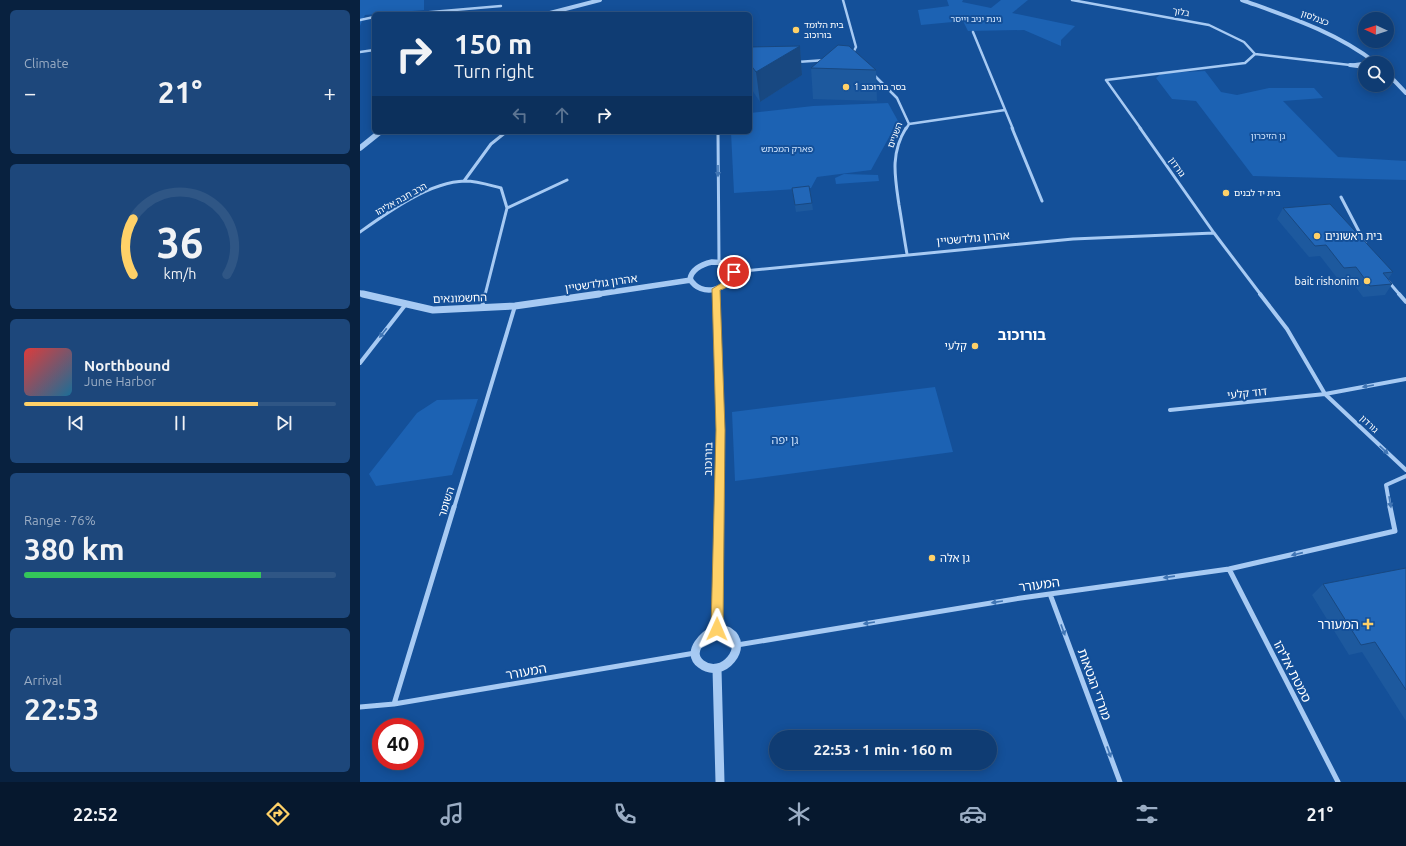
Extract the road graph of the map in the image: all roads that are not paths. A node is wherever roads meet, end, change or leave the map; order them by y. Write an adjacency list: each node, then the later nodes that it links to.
1 (600, 0): 7 (street)
2 (843, 0): 15 (street)
3 (1072, 0): 13 (street, בלוך)
4 (1242, 0): 14 (street, כצנלסון)
5 (501, 6): 6 (street)
6 (431, 12)
7 (554, 12)
8 (372, 17): 9 (street)
9 (360, 20)
10 (973, 32): 24 (street)
11 (372, 50): 12 (street)
12 (360, 52)
13 (1255, 54): 19 (street); 36 (street, גורדון)
14 (1367, 56)
15 (850, 57)
16 (831, 59): 17 (street)
17 (795, 62)
18 (1358, 64): 19 (street)
19 (1350, 65): 20 (street)
20 (1358, 66)
21 (869, 71): 25 (street, השניים)
22 (1394, 80): 23 (street)
23 (1406, 93)
24 (1005, 110): 25 (street); 33 (street)
25 (909, 124): 38 (street, השניים)
26 (378, 134): 29 (street)
27 (504, 134): 31 (street)
28 (718, 134): 39 (street, one-way to 39)
29 (360, 148)
30 (567, 180): 34 (street)
31 (464, 181): 34 (street, הרב חבה אליהו); 35 (street, הרב חבה אליהו)
32 (1341, 197): 37 (street)
33 (1042, 202)
34 (507, 208): 48 (street)
35 (360, 232)
36 (1214, 233): 38 (street, אהרון גולדשטיין); 51 (street, גורדון)
37 (1367, 247)
38 (907, 254): 40 (street, אהרון גולדשטיין)
39 (719, 262): 40 (street); 42 (street)
40 (734, 272): 43 (street)
41 (1386, 279): 45 (street)
42 (691, 280): 43 (street); 47 (street, אהרון גולדשטיין)
43 (716, 289): 57 (street, בורוכוב)
44 (360, 293): 46 (street, החשמונאים)
45 (1406, 302)
46 (406, 304): 48 (street, החשמונאים); 49 (street, one-way to 49)
47 (515, 306): 48 (street, החשמונאים); 61 (street, השומר)
48 (482, 307)
49 (360, 362)
50 (1406, 379): 51 (street, דוד קלעי, one-way to 51)
51 (1325, 394): 52 (street, דוד קלעי); 53 (street, גורדון, one-way to 53)
52 (1170, 410)
53 (1406, 470)
54 (1406, 476): 55 (street, המעורר, one-way to 55)
55 (1229, 569): 56 (street, המעורר, one-way to 56); 65 (street, סמטת אליהו)
56 (1050, 594): 58 (street, המעורר, one-way to 58); 64 (street, מורדי הגטאות, one-way to 64)
57 (717, 629): 58 (street); 59 (street)
58 (737, 645): 60 (street)
59 (696, 652): 60 (street); 61 (street, המעורר)
60 (717, 669): 63 (street)
61 (394, 704): 62 (street, המעורר)
62 (360, 708)
63 (720, 782)
64 (1120, 782)
65 (1338, 782)

